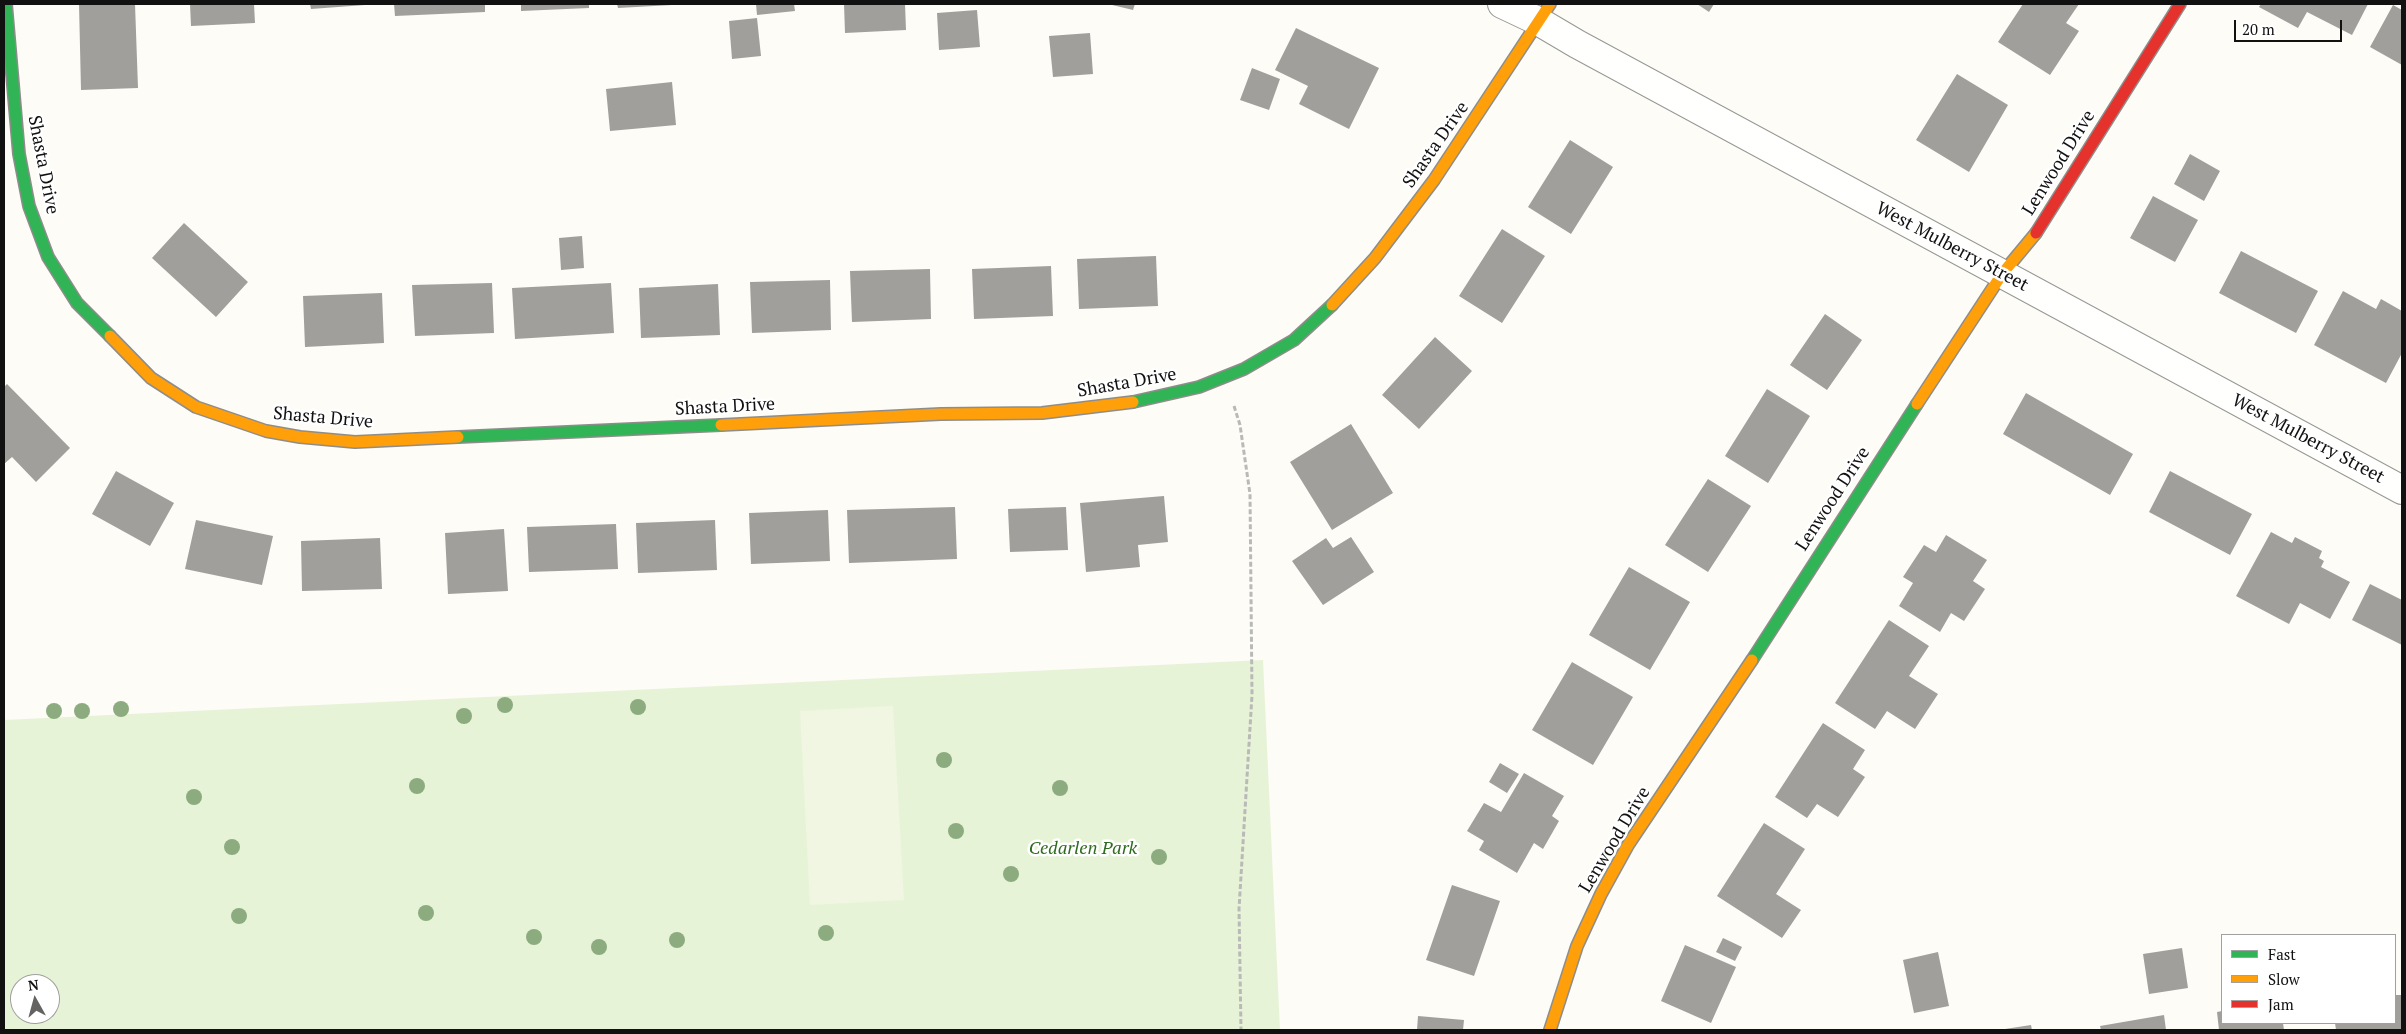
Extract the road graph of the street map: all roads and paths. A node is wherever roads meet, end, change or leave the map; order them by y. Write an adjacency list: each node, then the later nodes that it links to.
1 (6, 4): 6 (street, Shasta Drive)
2 (1502, 4): 4 (street, West Mulberry Street)
3 (2180, 4): 5 (street, Lenwood Drive)
4 (1544, 12): 5 (street, West Mulberry Street); 6 (street, Shasta Drive)
5 (2002, 274): 7 (street, West Mulberry Street); 9 (street, Lenwood Drive)
6 (1222, 378): 8 (path)
7 (2402, 490)
8 (1241, 1030)
9 (1550, 1030)

